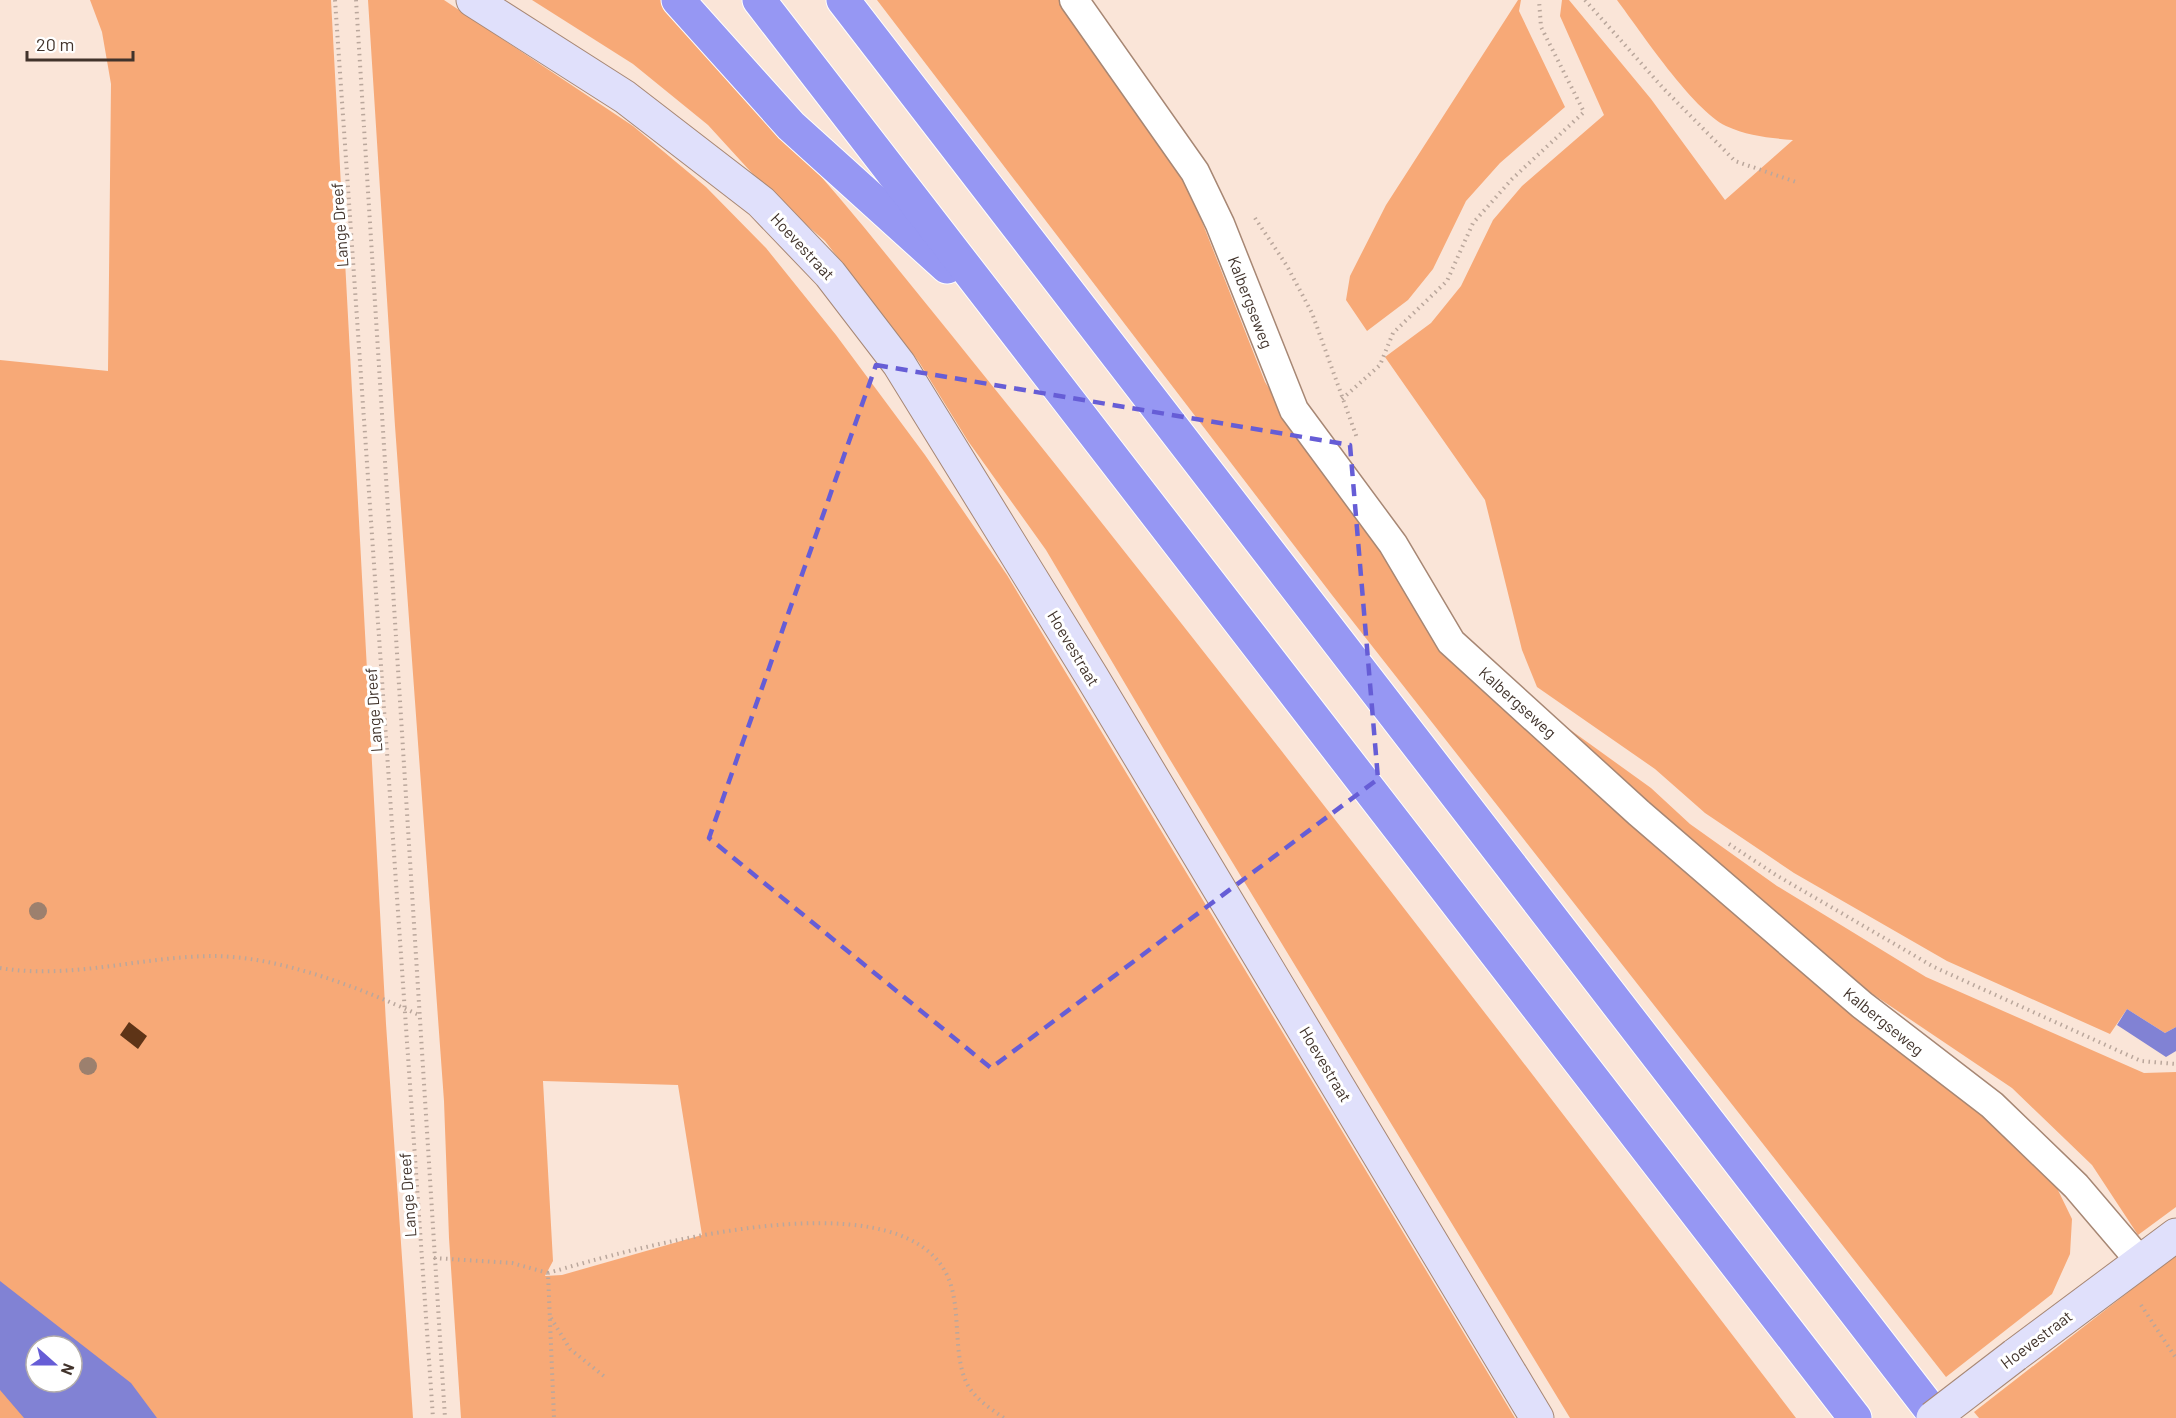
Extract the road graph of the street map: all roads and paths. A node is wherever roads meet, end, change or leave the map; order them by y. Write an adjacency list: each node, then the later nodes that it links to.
1 (335, 0): 15 (path, Lange Dreef)
2 (356, 0): 16 (path, Lange Dreef)
3 (473, 0): 29 (street, Hoevestraat)
4 (678, 0): 11 (highway)
5 (759, 0): 11 (highway)
6 (843, 0): 31 (highway)
7 (1074, 0): 20 (street, Kalbergseweg)
8 (1539, 0): 12 (path)
9 (1585, 0): 10 (path)
10 (1796, 182)
11 (1012, 327): 30 (highway)
12 (1342, 399)
13 (1723, 840): 17 (path)
14 (0, 968): 15 (path)
15 (407, 1009): 16 (path); 25 (path, Lange Dreef)
16 (419, 1015): 19 (path, Lange Dreef)
17 (2176, 1064)
18 (2176, 1235): 20 (street, Hoevestraat)
19 (434, 1258): 21 (path); 26 (path, Lange Dreef)
20 (2130, 1268): 23 (path); 31 (street, Hoevestraat, bridge)
21 (548, 1273): 22 (path); 28 (path)
22 (550, 1317): 24 (path); 27 (path)
23 (2176, 1358)
24 (605, 1377)
25 (433, 1418)
26 (445, 1418)
27 (554, 1418)
28 (1004, 1418)
29 (1537, 1418)
30 (1855, 1418)
31 (1935, 1418)

